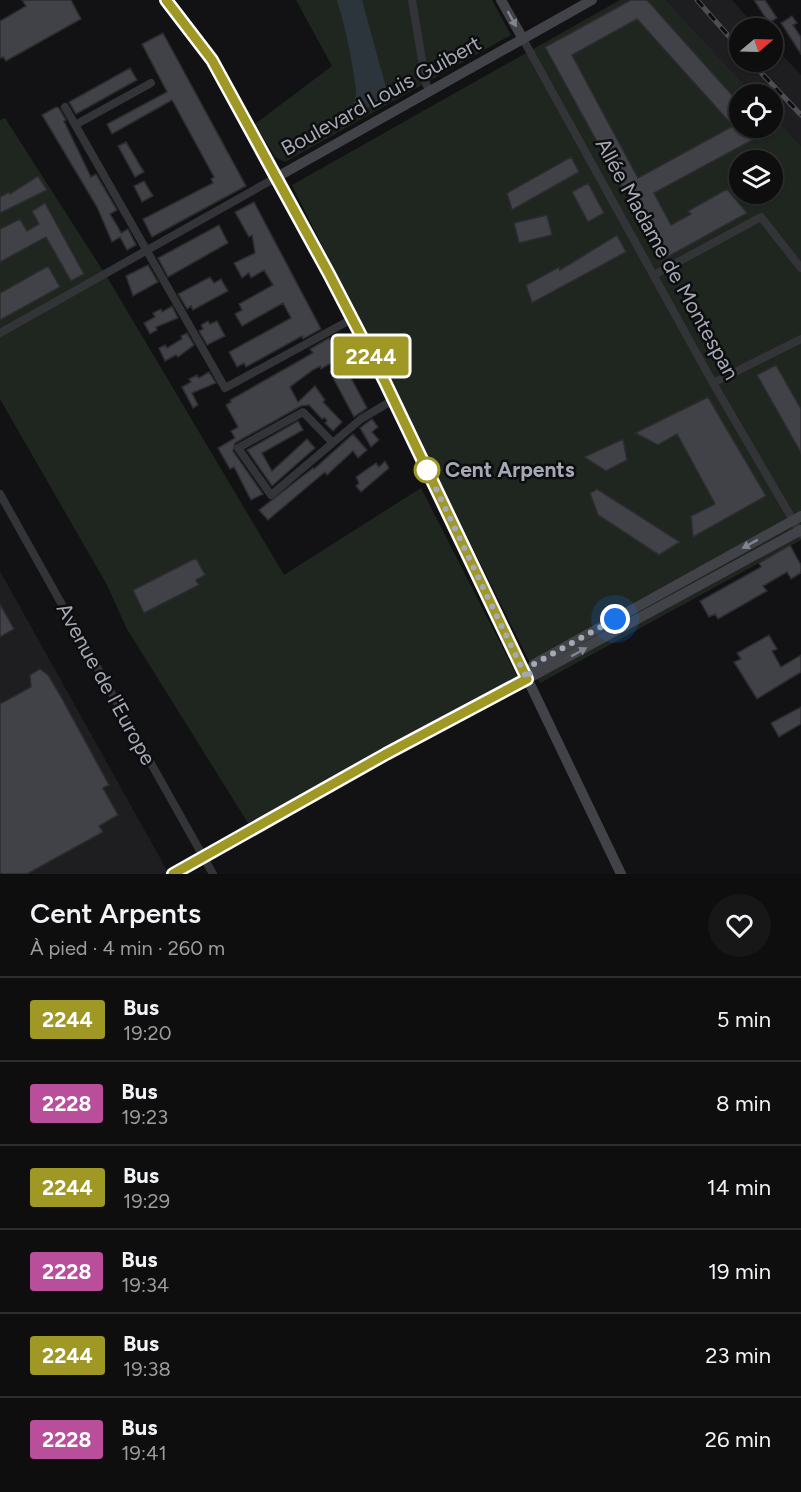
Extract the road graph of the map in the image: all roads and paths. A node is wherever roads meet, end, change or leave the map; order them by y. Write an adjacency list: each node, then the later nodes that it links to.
1 (166, 0): 10 (street)
2 (411, 0): 7 (street)
3 (501, 0): 5 (street, Allée Madame de Montespan, one-way to 5)
4 (592, 0): 5 (street, Boulevard Louis Guibert)
5 (523, 39): 7 (street, Boulevard Louis Guibert); 13 (street, Allée Madame de Montespan)
6 (151, 83): 9 (street)
7 (430, 91): 10 (street, Boulevard Louis Guibert)
8 (65, 107): 9 (street)
9 (75, 125): 11 (street)
10 (277, 177): 11 (street, Boulevard Louis Guibert); 14 (street)
11 (147, 250): 14 (street); 15 (street, Boulevard Louis Guibert)
12 (801, 268): 13 (street)
13 (654, 275): 17 (street, Allée Madame de Montespan)
14 (352, 319): 18 (street)
15 (0, 333)
16 (801, 339): 17 (street)
17 (713, 383): 21 (street, Allée Madame de Montespan)
18 (393, 400): 19 (street); 23 (street)
19 (332, 442): 19 (street)
20 (0, 494): 24 (street, Avenue de l'Europe)
21 (797, 518): 22 (street, Allée Madame de Montespan); 23 (street, one-way to 23)
22 (800, 532): 23 (street, one-way to 22)
23 (527, 679): 24 (street); 27 (street)
24 (203, 857): 25 (street); 26 (street, Avenue de l'Europe)
25 (173, 874)
26 (213, 874)
27 (621, 874)

